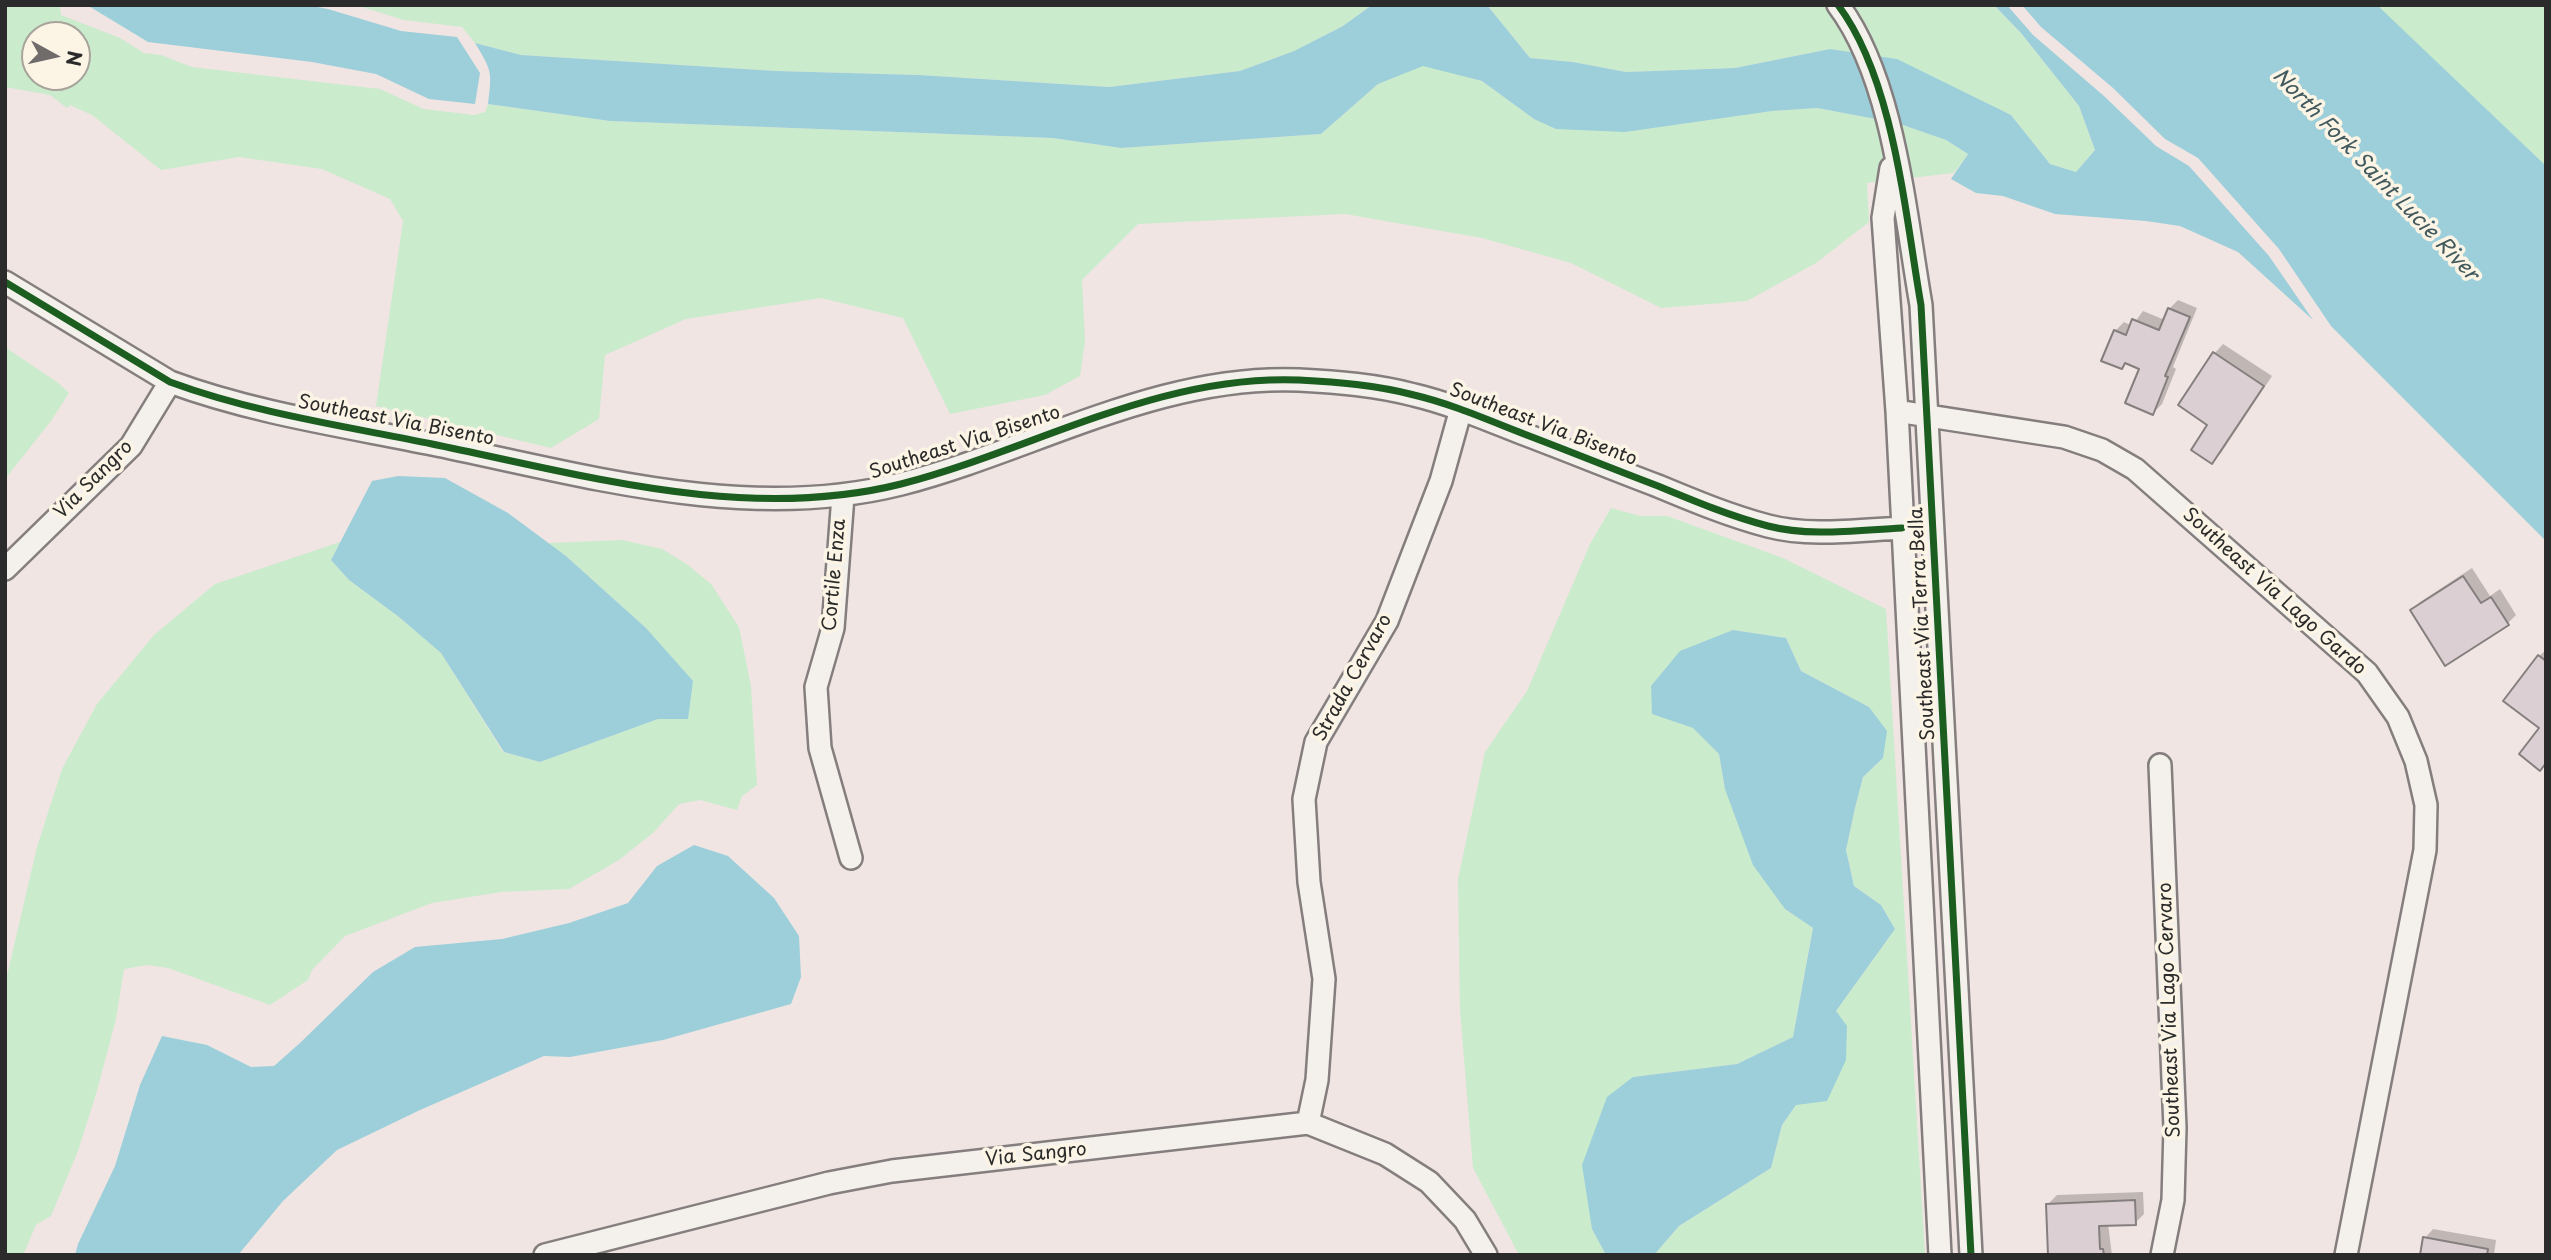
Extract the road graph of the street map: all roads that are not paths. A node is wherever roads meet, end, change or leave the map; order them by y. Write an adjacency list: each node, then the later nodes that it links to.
1 (1838, 5): 2 (street, Southeast Via Terra Bella)
2 (1894, 149): 6 (street, Southeast Via Terra Bella); 7 (street, Southeast Via Terra Bella)
3 (5, 282): 4 (street, Southeast Via Bisento)
4 (170, 382): 8 (street, Southeast Via Bisento); 10 (street, Via Sangro)
5 (1461, 409): 8 (street, Southeast Via Bisento); 9 (street, Southeast Via Bisento); 13 (street, Strada Cervaro)
6 (1897, 411): 7 (street, Southeast Via Lago Gardo); 9 (street, Southeast Via Terra Bella)
7 (1928, 414): 17 (street, Southeast Via Terra Bella); 19 (street, Southeast Via Lago Gardo)
8 (843, 496): 12 (street, Cortile Enza)
9 (1902, 528): 16 (street, Southeast Via Terra Bella)
10 (5, 569)
11 (2160, 765): 18 (street, Southeast Via Lago Cervaro)
12 (851, 859)
13 (1308, 1123): 14 (street, Via Sangro); 15 (street, Via Sangro)
14 (545, 1255)
15 (1486, 1255)
16 (1940, 1255)
17 (1971, 1255)
18 (2162, 1255)
19 (2346, 1255)

